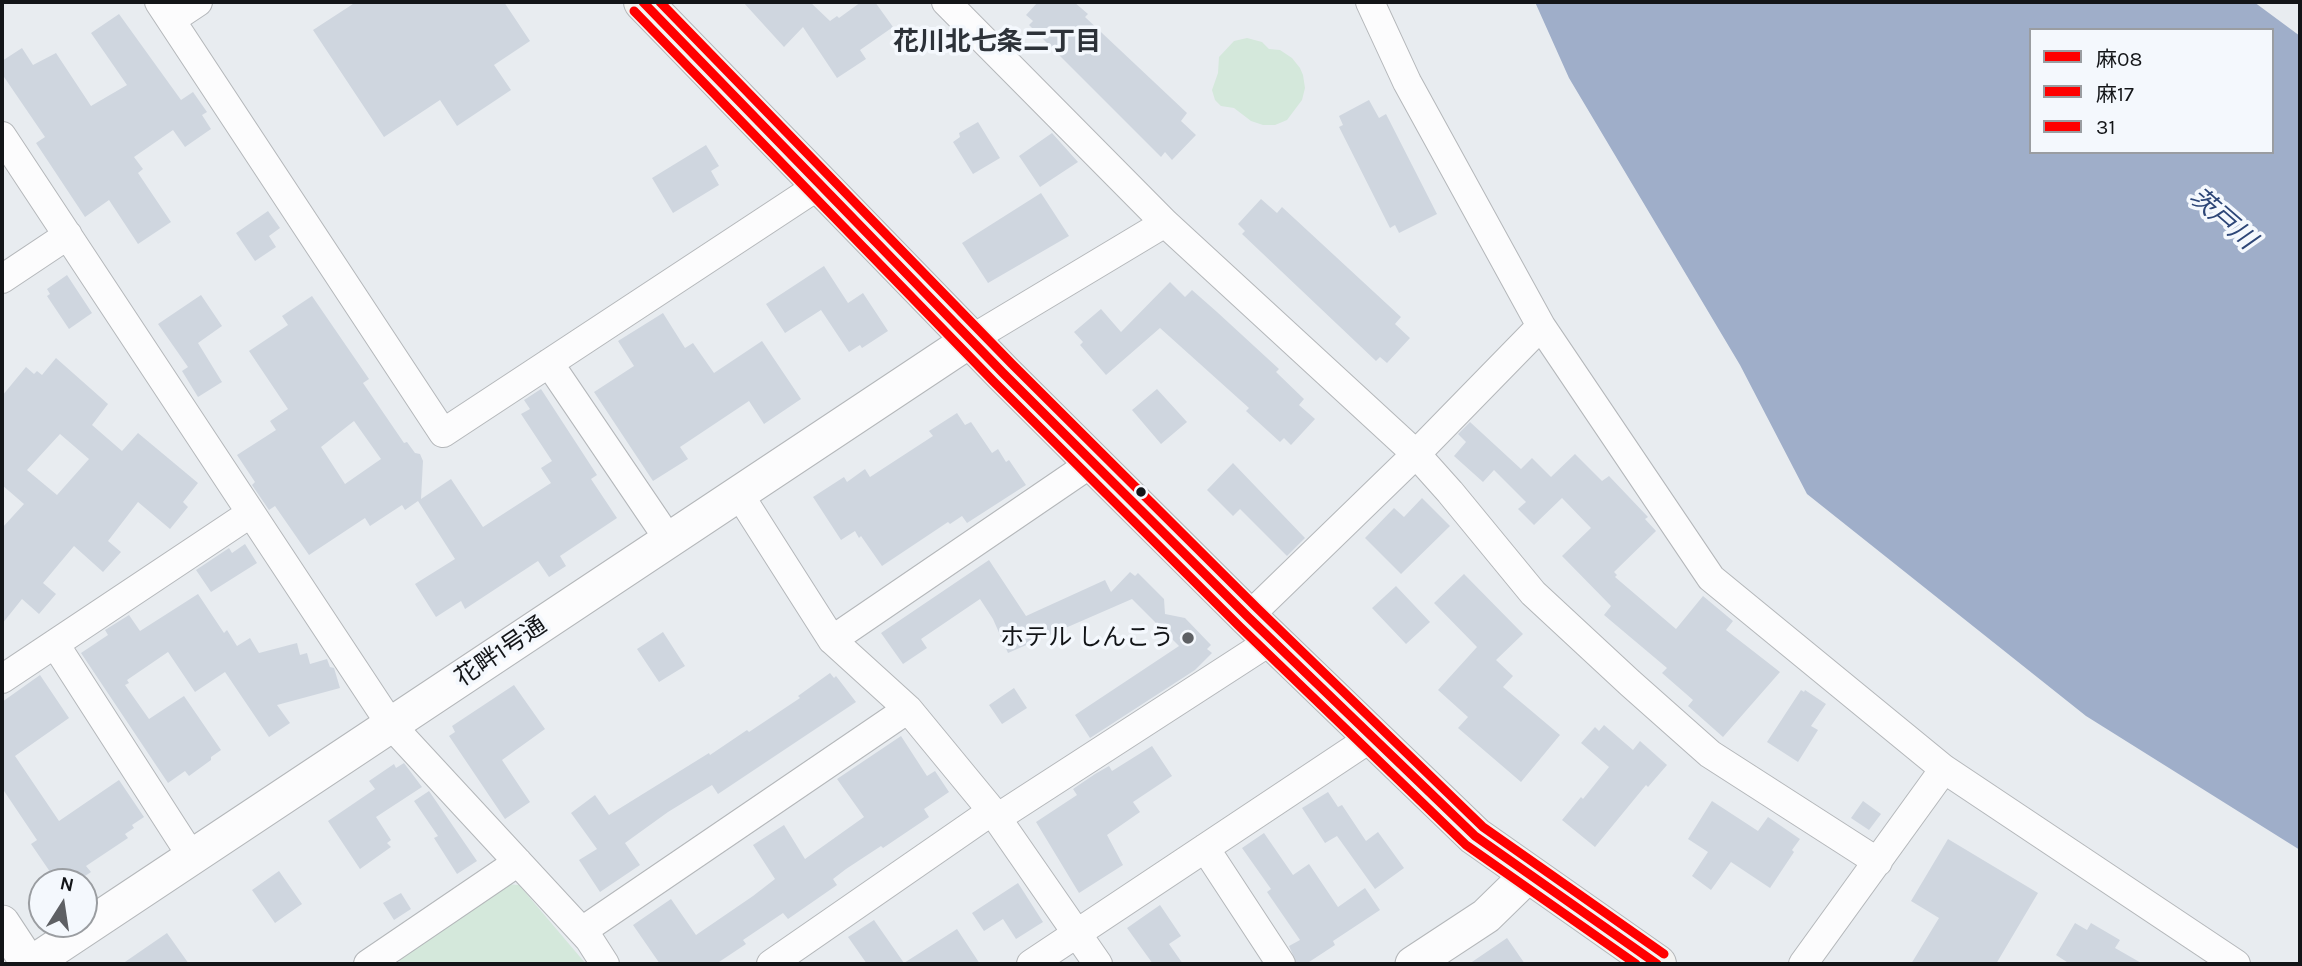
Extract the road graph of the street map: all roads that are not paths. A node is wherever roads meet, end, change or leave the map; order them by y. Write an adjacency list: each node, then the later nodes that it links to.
1 (198, 2): 5 (street)
2 (643, 2): 7 (main road)
3 (946, 2): 8 (street)
4 (1370, 2): 11 (street)
5 (165, 11): 13 (street)
6 (2, 136): 9 (street)
7 (821, 184): 12 (main road); 13 (street)
8 (1165, 223): 12 (street); 14 (street)
9 (68, 235): 10 (street); 17 (street)
10 (2, 279)
11 (1541, 326): 14 (street); 26 (street)
12 (970, 340): 15 (main road); 16 (street, 花畔1号通)
13 (549, 363): 18 (street)
14 (1416, 454): 19 (street); 31 (street)
15 (1093, 462): 19 (main road); 20 (street)
16 (739, 494): 18 (street, 花畔1号通); 20 (street)
17 (251, 513): 21 (street); 24 (street)
18 (669, 540): 24 (street, 花畔1号通)
19 (1260, 629): 25 (main road); 27 (street)
20 (832, 640): 23 (street)
21 (55, 644): 22 (street); 29 (street)
22 (2, 679)
23 (908, 709): 27 (street); 34 (street)
24 (391, 725): 29 (street, 花畔1号通); 30 (street)
25 (1372, 737): 28 (street); 32 (main road)
26 (1944, 769): 31 (street); 46 (street)
27 (994, 815): 35 (street); 40 (street)
28 (1205, 848): 35 (street); 43 (street)
29 (192, 857): 37 (street, 花畔1号通)
30 (518, 862): 34 (street); 38 (street)
31 (1878, 862): 45 (street)
32 (1529, 874): 36 (street); 44 (main road)
33 (2, 923): 37 (street)
34 (582, 932): 39 (street)
35 (1076, 933): 41 (street); 42 (street)
36 (1432, 959)
37 (30, 964)
38 (368, 964)
39 (605, 964)
40 (771, 964)
41 (1031, 964)
42 (1098, 964)
43 (1281, 964)
44 (1657, 964)
45 (1803, 964)
46 (2236, 964)

